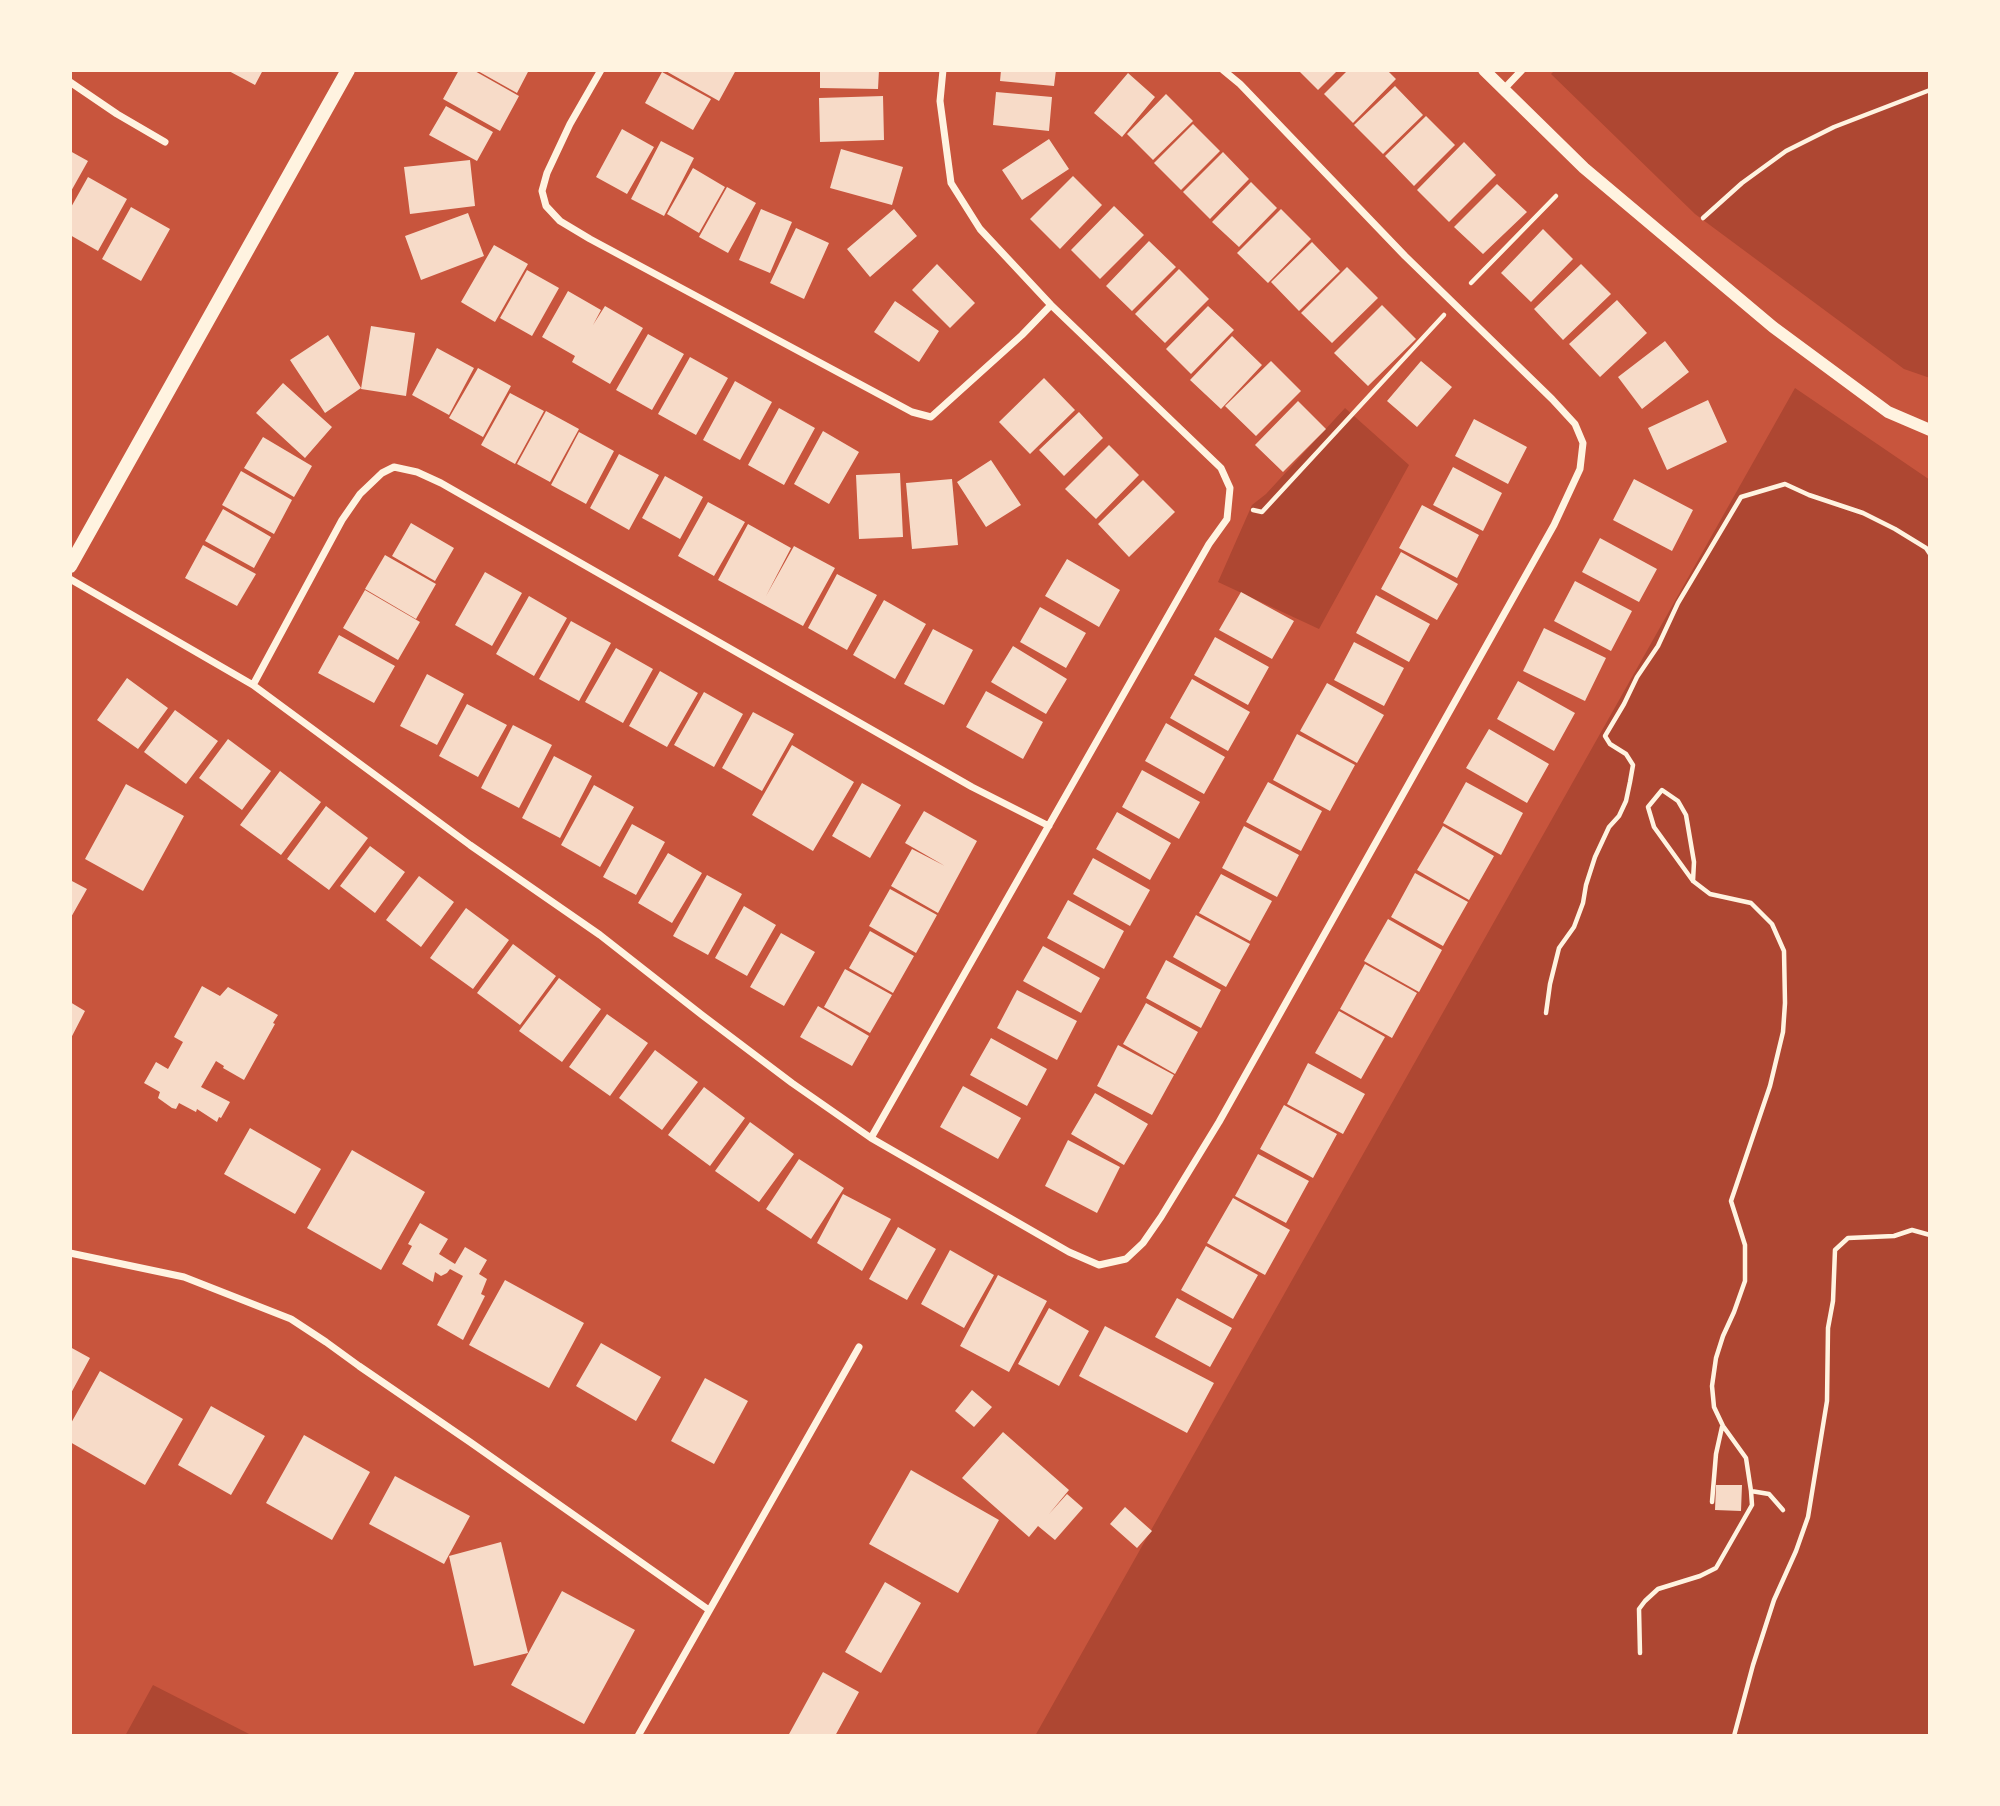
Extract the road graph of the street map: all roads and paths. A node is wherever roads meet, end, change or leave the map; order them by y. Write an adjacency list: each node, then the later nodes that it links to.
1 (348, 70): 19 (main road)
2 (601, 70): 14 (street)
3 (943, 70): 14 (street)
4 (1223, 70): 25 (street)
5 (1484, 70): 8 (street)
6 (1522, 70): 8 (street)
7 (70, 82): 10 (street)
8 (1503, 90): 16 (street)
9 (1930, 90): 12 (path)
10 (165, 142)
11 (1556, 196): 13 (path)
12 (1703, 218)
13 (1471, 283)
14 (1051, 305): 22 (street)
15 (1444, 315): 17 (path)
16 (1930, 430)
17 (1253, 510)
18 (1930, 554): 24 (path)
19 (70, 566)
20 (70, 579): 21 (street)
21 (253, 685): 22 (street); 25 (street)
22 (1049, 825): 25 (street)
23 (1693, 881): 23 (path); 29 (path)
24 (1546, 1013)
25 (871, 1138)
26 (1930, 1235): 36 (path)
27 (70, 1253): 33 (street)
28 (859, 1347): 33 (street)
29 (1723, 1426): 30 (path); 31 (path)
30 (1751, 1491): 32 (path); 34 (path)
31 (1712, 1502)
32 (1783, 1510)
33 (709, 1610): 35 (street)
34 (1640, 1653)
35 (638, 1736)
36 (1734, 1736)

